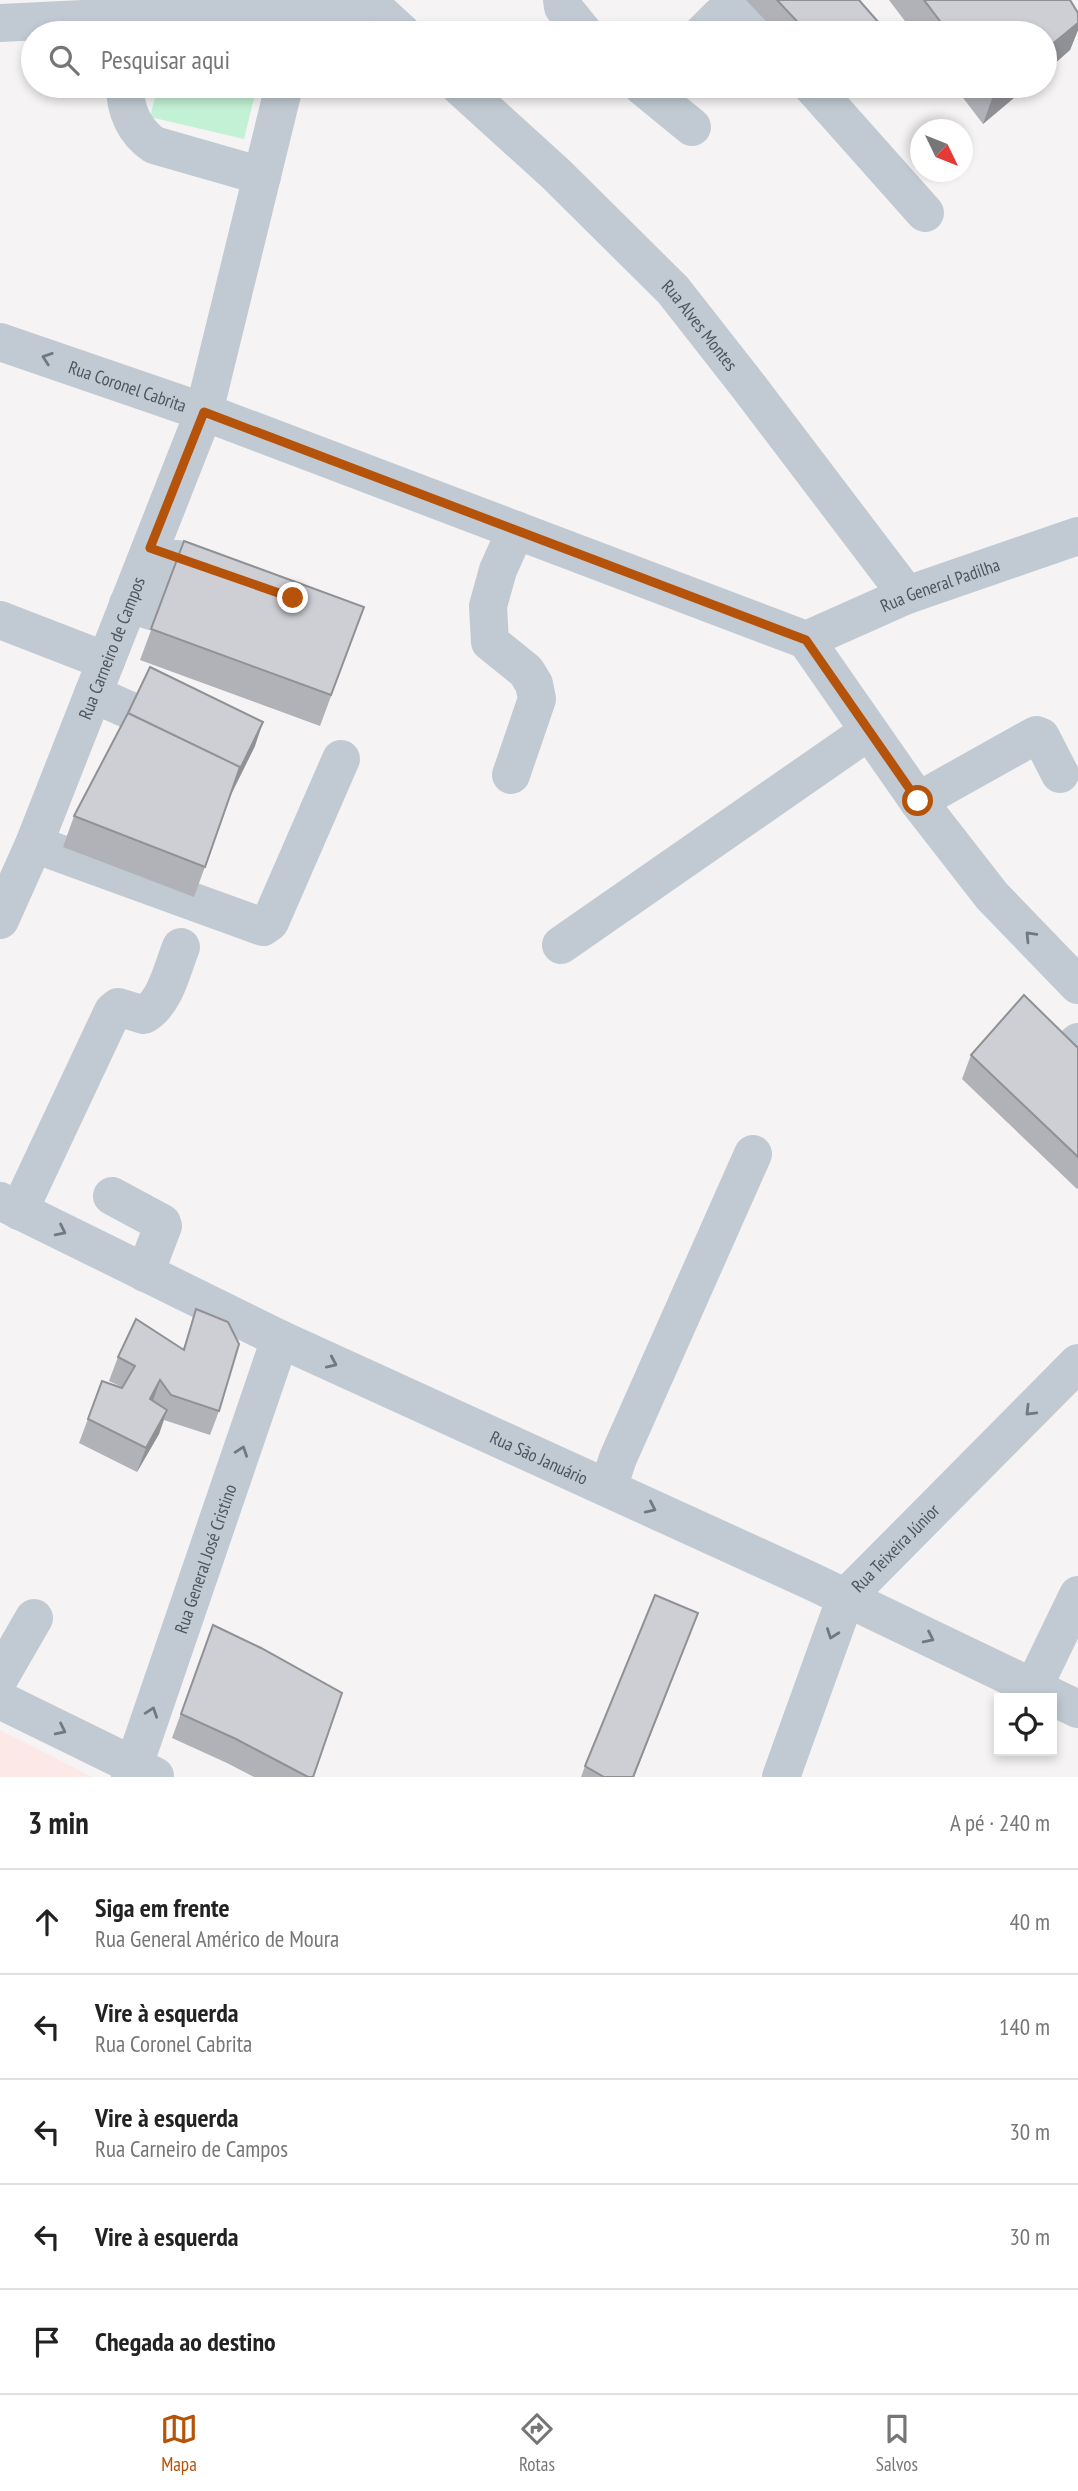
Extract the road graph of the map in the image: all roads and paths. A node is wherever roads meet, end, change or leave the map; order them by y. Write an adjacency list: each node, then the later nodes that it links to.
1 (366, 0): 3 (street); 6 (street)
2 (562, 0): 7 (street)
3 (298, 16): 4 (street)
4 (126, 17): 5 (street)
5 (42, 21)
6 (389, 21)
7 (575, 21)
8 (21, 22): 9 (street)
9 (0, 23)
10 (125, 98): 16 (street)
11 (281, 98): 16 (street, Rua Carneiro de Campos)
12 (472, 98): 24 (street, Rua Alves Montes)
13 (659, 98): 15 (street)
14 (823, 98): 17 (street)
15 (692, 127)
16 (262, 176): 19 (street, Rua Carneiro de Campos)
17 (925, 213)
18 (0, 342): 19 (street, Rua Coronel Cabrita, one-way to 18)
19 (204, 412): 20 (street, Rua Coronel Cabrita); 22 (street, Rua Carneiro de Campos)
20 (516, 530): 26 (street, Rua Coronel Cabrita); 32 (street)
21 (1078, 536): 24 (street, Rua General Padilha)
22 (164, 554): 23 (street); 27 (street, Rua Carneiro de Campos)
23 (216, 572)
24 (907, 595): 26 (street, Rua General Padilha)
25 (0, 620): 27 (street)
26 (806, 640): 29 (street)
27 (111, 670): 28 (street); 34 (street, Rua Carneiro de Campos)
28 (129, 710)
29 (869, 731): 33 (street); 36 (street)
30 (341, 759): 34 (street)
31 (1060, 774): 33 (street)
32 (510, 775)
33 (918, 801): 38 (street, one-way to 33)
34 (34, 844): 35 (street, Rua Carneiro de Campos)
35 (0, 920)
36 (561, 945)
37 (181, 947): 43 (street)
38 (1078, 985)
39 (1078, 1041): 40 (street)
40 (1078, 1069)
41 (753, 1154): 47 (street)
42 (112, 1196): 44 (street)
43 (10, 1206): 44 (street, Rua São Januário, one-way to 44)
44 (145, 1273): 45 (street, Rua São Januário)
45 (280, 1339): 47 (street, Rua São Januário, one-way to 47); 55 (street, Rua General José Cristino, one-way to 45)
46 (1078, 1363): 49 (street, Rua Teixeira Júnior, one-way to 49)
47 (608, 1488): 49 (street, Rua São Januário, one-way to 49)
48 (1078, 1595): 52 (street)
49 (846, 1597): 52 (street, Rua São Januário, one-way to 52); 56 (street, Rua Teixeira Júnior, one-way to 56)
50 (34, 1618): 51 (street)
51 (0, 1677)
52 (1034, 1688): 54 (street, Rua São Januário)
53 (0, 1700): 55 (street, one-way to 55)
54 (1078, 1709)
55 (141, 1773)
56 (781, 1777)

